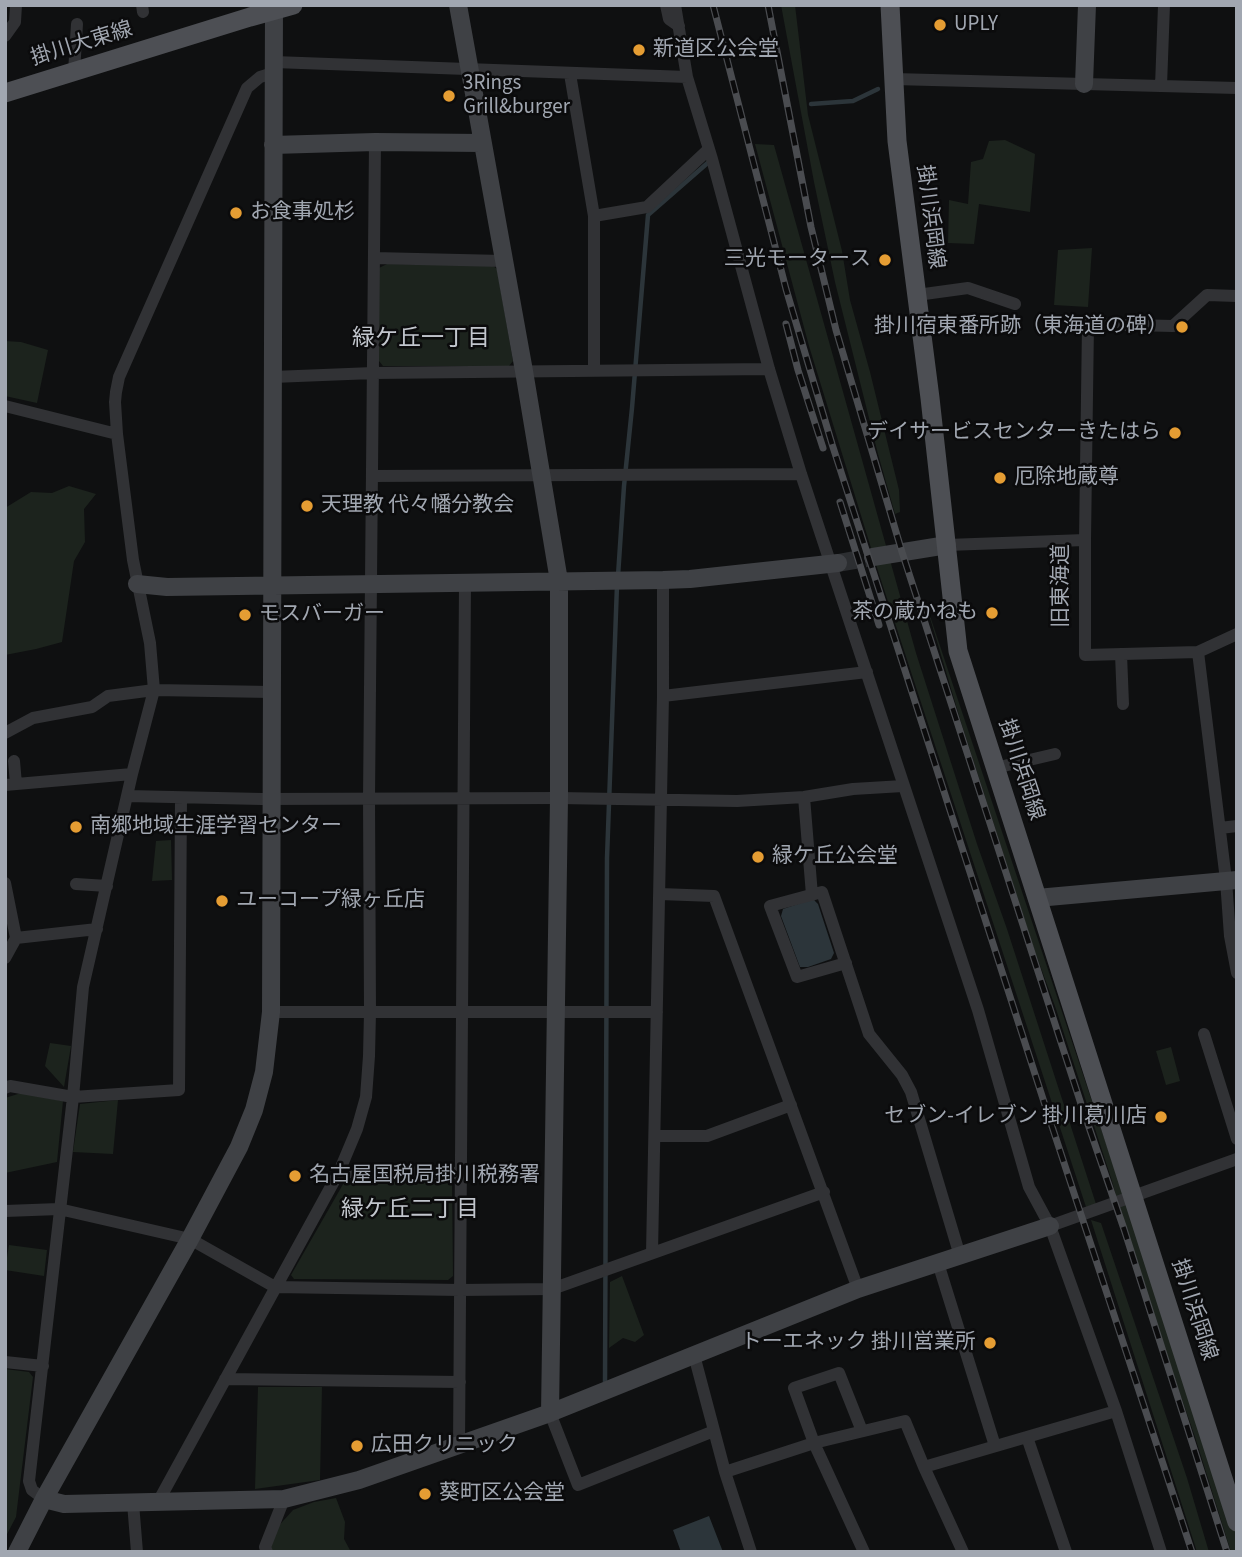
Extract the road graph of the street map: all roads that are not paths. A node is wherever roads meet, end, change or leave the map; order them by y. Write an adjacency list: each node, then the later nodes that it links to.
1 (16, 5): 12 (street)
2 (293, 5): 9 (main road, 掛川大東線)
3 (458, 5): 14 (street)
4 (666, 5): 11 (street)
5 (675, 5): 11 (street)
6 (890, 5): 18 (main road, 掛川浜岡線)
7 (1087, 5): 19 (street)
8 (1164, 5): 20 (street)
9 (274, 8): 13 (street); 15 (main road, 掛川大東線)
10 (77, 24): 15 (street)
11 (680, 26): 17 (street)
12 (5, 36)
13 (274, 68): 14 (street); 25 (street); 39 (street)
14 (470, 68): 16 (street); 24 (street)
15 (74, 72): 22 (main road, 掛川大東線)
16 (570, 74): 17 (street); 27 (street)
17 (687, 77): 26 (street)
18 (894, 79): 19 (street); 30 (main road, 掛川浜岡線)
19 (1084, 84): 20 (street)
20 (1161, 86): 21 (street)
21 (1237, 88)
22 (5, 93)
23 (375, 142): 24 (street); 25 (street); 28 (street)
24 (482, 142): 29 (street)
25 (273, 145): 37 (street)
26 (709, 149): 27 (street); 33 (street)
27 (594, 216): 34 (street)
28 (374, 258): 29 (street); 36 (street)
29 (503, 261): 35 (street)
30 (916, 295): 32 (street); 44 (main road, 掛川浜岡線)
31 (1237, 296): 43 (street, 旧東海道)
32 (1015, 304)
33 (769, 369): 34 (street); 40 (street)
34 (594, 371): 35 (street)
35 (524, 372): 36 (street); 42 (street)
36 (373, 373): 37 (street); 41 (street)
37 (272, 377): 52 (street)
38 (5, 405): 39 (street)
39 (117, 435): 50 (street)
40 (801, 474): 42 (street); 46 (street)
41 (372, 476): 42 (street); 51 (street)
42 (542, 476): 48 (street)
43 (1085, 540): 44 (street); 55 (street, 旧東海道)
44 (947, 545): 45 (street); 64 (main road, 掛川浜岡線)
45 (873, 557)
46 (834, 563): 47 (street); 56 (street)
47 (663, 580): 48 (street); 59 (street)
48 (559, 582): 49 (street); 74 (street)
49 (466, 583): 51 (street); 73 (street)
50 (137, 584): 52 (street); 57 (street)
51 (371, 584): 52 (street); 72 (street)
52 (272, 585): 58 (street)
53 (1237, 634): 54 (street)
54 (1198, 652): 55 (street, 旧東海道); 77 (street)
55 (1121, 654): 60 (street)
56 (867, 672): 59 (street); 67 (street)
57 (154, 690): 58 (street); 61 (street); 65 (street)
58 (271, 692): 71 (street)
59 (663, 696): 75 (street)
60 (1123, 704)
61 (5, 733)
62 (1055, 754): 64 (street)
63 (14, 761): 66 (street)
64 (995, 768): 84 (main road, 掛川浜岡線)
65 (132, 774): 66 (street); 68 (street)
66 (11, 784)
67 (903, 786): 69 (street); 108 (street)
68 (127, 796): 70 (street); 81 (street)
69 (804, 797): 75 (street); 83 (street)
70 (181, 798): 71 (street); 97 (street)
71 (271, 798): 72 (street); 90 (street)
72 (369, 798): 73 (street); 91 (street)
73 (463, 798): 74 (street); 92 (street)
74 (559, 799): 75 (street); 93 (street)
75 (661, 800): 82 (street)
76 (1237, 826): 77 (street)
77 (1220, 828): 78 (street)
78 (1232, 880): 84 (street); 89 (street)
79 (5, 883): 86 (street)
80 (76, 884): 81 (street)
81 (107, 886): 85 (street)
82 (660, 894): 94 (street); 98 (street)
83 (812, 895): 88 (street); 88 (street)
84 (1037, 898): 105 (main road, 掛川浜岡線)
85 (97, 929): 86 (street); 97 (street)
86 (16, 938): 87 (street)
87 (5, 958)
88 (845, 963): 111 (street)
89 (1237, 973)
90 (271, 1012): 91 (street); 109 (street)
91 (370, 1012): 92 (street); 102 (street)
92 (463, 1012): 93 (street); 103 (street)
93 (556, 1012): 94 (street); 114 (street)
94 (657, 1012): 99 (street)
95 (1204, 1034): 100 (street)
96 (5, 1088): 97 (street)
97 (74, 1097): 106 (street)
98 (791, 1105): 99 (street); 104 (street)
99 (655, 1136): 110 (street)
100 (1237, 1139)
101 (1237, 1159): 105 (street)
102 (339, 1172): 103 (street); 113 (street)
103 (461, 1173): 116 (street)
104 (824, 1192): 110 (street); 115 (street)
105 (1133, 1197): 108 (street); 136 (main road, 掛川浜岡線)
106 (59, 1209): 107 (street); 109 (street); 119 (street)
107 (5, 1211)
108 (1051, 1226): 111 (street); 122 (street)
109 (190, 1239): 113 (street); 132 (street)
110 (652, 1253): 114 (street)
111 (960, 1256): 112 (street)
112 (938, 1263): 115 (street); 129 (street)
113 (275, 1287): 116 (street); 120 (street)
114 (552, 1289): 116 (street); 123 (street)
115 (858, 1289): 117 (street)
116 (460, 1290): 121 (street)
117 (694, 1355): 123 (street); 124 (street)
118 (5, 1362): 119 (street)
119 (43, 1366): 132 (street)
120 (225, 1379): 121 (street); 134 (street)
121 (460, 1382): 128 (street)
122 (1116, 1411): 126 (street); 144 (street)
123 (550, 1413): 124 (street); 128 (street)
124 (714, 1431): 131 (street)
125 (862, 1431): 127 (street); 127 (street); 130 (street)
126 (1027, 1437): 129 (street); 143 (street)
127 (814, 1443): 131 (street); 141 (street)
128 (459, 1445): 133 (street)
129 (996, 1446): 130 (street)
130 (923, 1467): 142 (street)
131 (725, 1472): 140 (street)
132 (44, 1499): 135 (street); 137 (street)
133 (284, 1499): 134 (street); 139 (street)
134 (158, 1502): 135 (street)
135 (133, 1503): 138 (street)
136 (1237, 1522)
137 (17, 1552)
138 (138, 1552)
139 (267, 1552)
140 (751, 1552)
141 (864, 1552)
142 (963, 1552)
143 (1066, 1552)
144 (1161, 1552)

